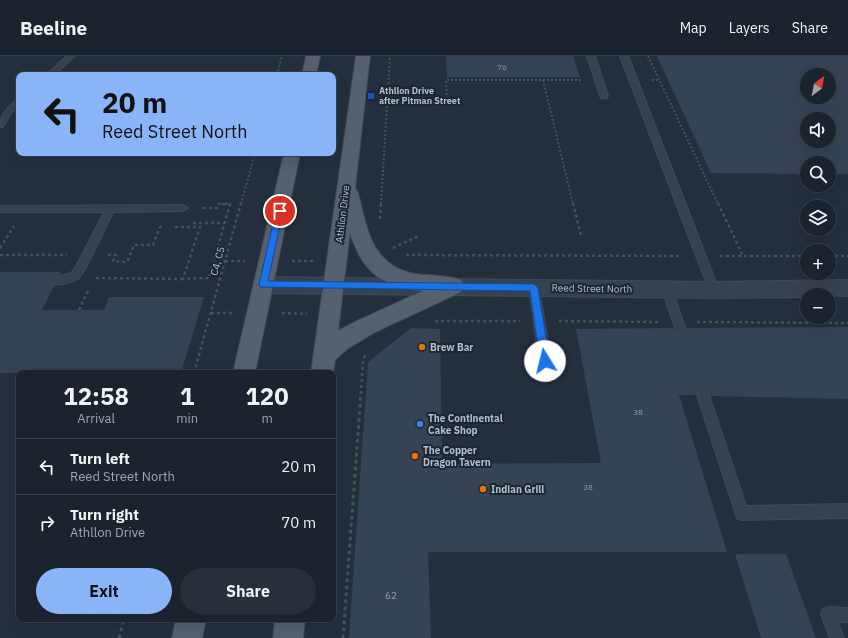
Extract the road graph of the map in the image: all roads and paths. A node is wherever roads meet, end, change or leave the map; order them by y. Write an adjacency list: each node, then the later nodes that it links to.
1 (71, 56): 9 (lane)
2 (282, 56): 10 (path)
3 (313, 56): 11 (main road)
4 (363, 56): 23 (main road, Athllon Drive)
5 (390, 56): 18 (path)
6 (591, 56): 13 (lane)
7 (624, 56): 14 (lane)
8 (648, 56): 15 (path)
9 (53, 72)
10 (278, 72)
11 (310, 72)
12 (543, 80): 13 (path); 18 (path); 34 (path)
13 (599, 80): 16 (lane)
14 (633, 80): 15 (path); 41 (lane)
15 (659, 80): 42 (path)
16 (604, 96)
17 (376, 102): 18 (path)
18 (387, 102): 27 (path)
19 (16, 105): 20 (lane)
20 (0, 125)
21 (254, 156): 47 (path, C4, C5)
22 (291, 156): 53 (main road)
23 (346, 182): 54 (main road, Athllon Drive); 55 (main road)
24 (110, 208): 25 (lane); 26 (lane); 38 (lane)
25 (183, 208): 30 (path)
26 (0, 209)
27 (380, 222)
28 (16, 223): 35 (path)
29 (190, 223): 30 (path)
30 (224, 223): 46 (path)
31 (167, 227): 39 (path)
32 (174, 227): 50 (path)
33 (419, 236): 36 (path)
34 (581, 236)
35 (0, 248)
36 (393, 249)
37 (0, 254): 38 (path)
38 (87, 255): 39 (path); 51 (lane)
39 (104, 255): 48 (path)
40 (403, 256): 41 (path)
41 (701, 256): 42 (path); 59 (lane)
42 (743, 256): 43 (path)
43 (800, 256)
44 (836, 256): 45 (path)
45 (848, 256)
46 (214, 258): 47 (path); 50 (path)
47 (226, 258): 61 (path, C4, C5)
48 (93, 278)
49 (103, 278): 50 (path)
50 (182, 279)
51 (57, 281)
52 (90, 284): 60 (path)
53 (263, 284): 54 (street, Reed Street North); 62 (main road)
54 (333, 285): 55 (street, Reed Street North); 63 (main road, Athllon Drive)
55 (454, 286): 56 (street, Reed Street North); 70 (main road)
56 (534, 288): 58 (street, Reed Street North); 65 (lane)
57 (848, 288): 59 (street, Reed Street North)
58 (666, 289): 59 (street, Reed Street North); 67 (lane)
59 (714, 290)
60 (79, 310)
61 (211, 313): 62 (path); 71 (path, C4, C5)
62 (257, 313): 63 (path); 72 (main road)
63 (330, 314): 70 (main road, Athllon Drive)
64 (430, 321): 65 (path)
65 (539, 321): 67 (path); 69 (lane)
66 (848, 322): 67 (path)
67 (679, 325)
68 (369, 349): 82 (path)
69 (545, 361)
70 (323, 365)
71 (195, 370)
72 (245, 370)
73 (703, 396): 74 (lane)
74 (848, 511)
75 (848, 615): 83 (lane)
76 (123, 622): 79 (path)
77 (190, 622): 80 (main road)
78 (290, 622): 81 (main road)
79 (119, 638)
80 (186, 638)
81 (288, 638)
82 (344, 638)
83 (837, 638)

